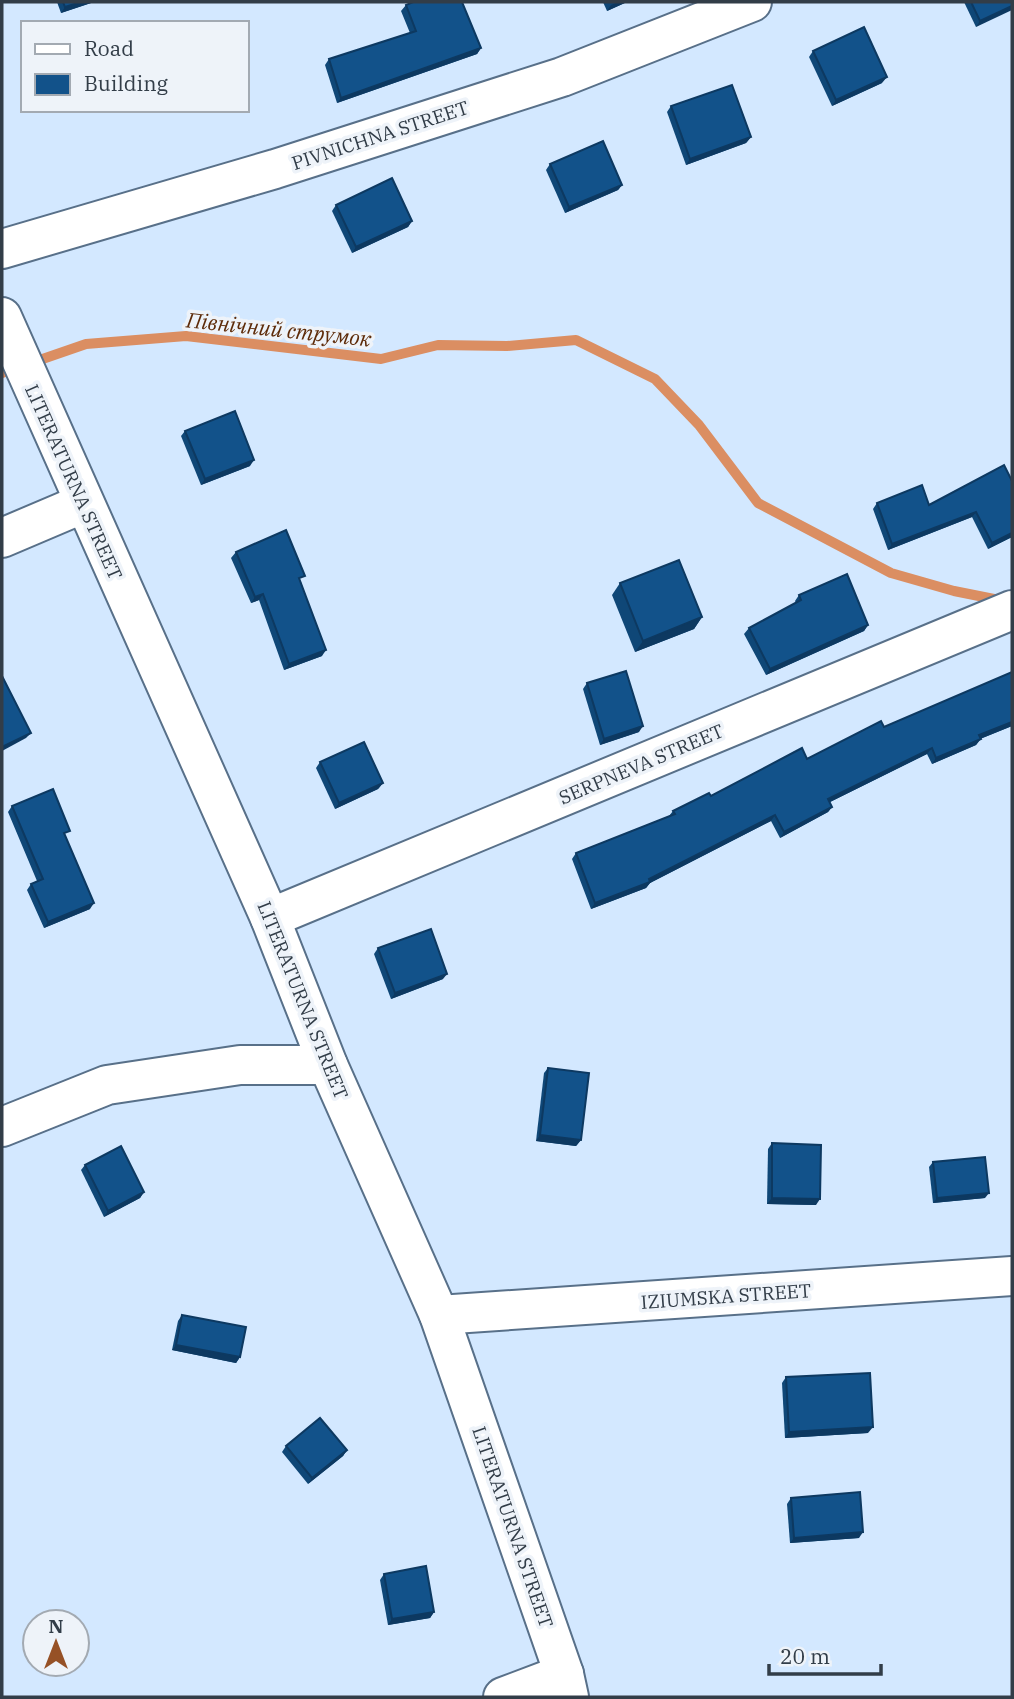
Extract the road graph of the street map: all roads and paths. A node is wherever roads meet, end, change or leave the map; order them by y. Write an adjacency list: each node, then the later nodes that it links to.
1 (752, 2): 2 (street, PIVNICHNA STREET)
2 (2, 249)
3 (2, 317): 4 (street, LITERATURNA STREET)
4 (82, 504): 5 (street); 7 (street, LITERATURNA STREET)
5 (2, 538)
6 (1012, 610): 7 (street, SERPNEVA STREET)
7 (270, 918): 8 (street, LITERATURNA STREET)
8 (328, 1065): 9 (street); 11 (street, LITERATURNA STREET)
9 (2, 1127)
10 (1012, 1276): 11 (street, IZIUMSKA STREET)
11 (439, 1315): 12 (street, LITERATURNA STREET)
12 (566, 1685): 13 (street)
13 (503, 1697)

